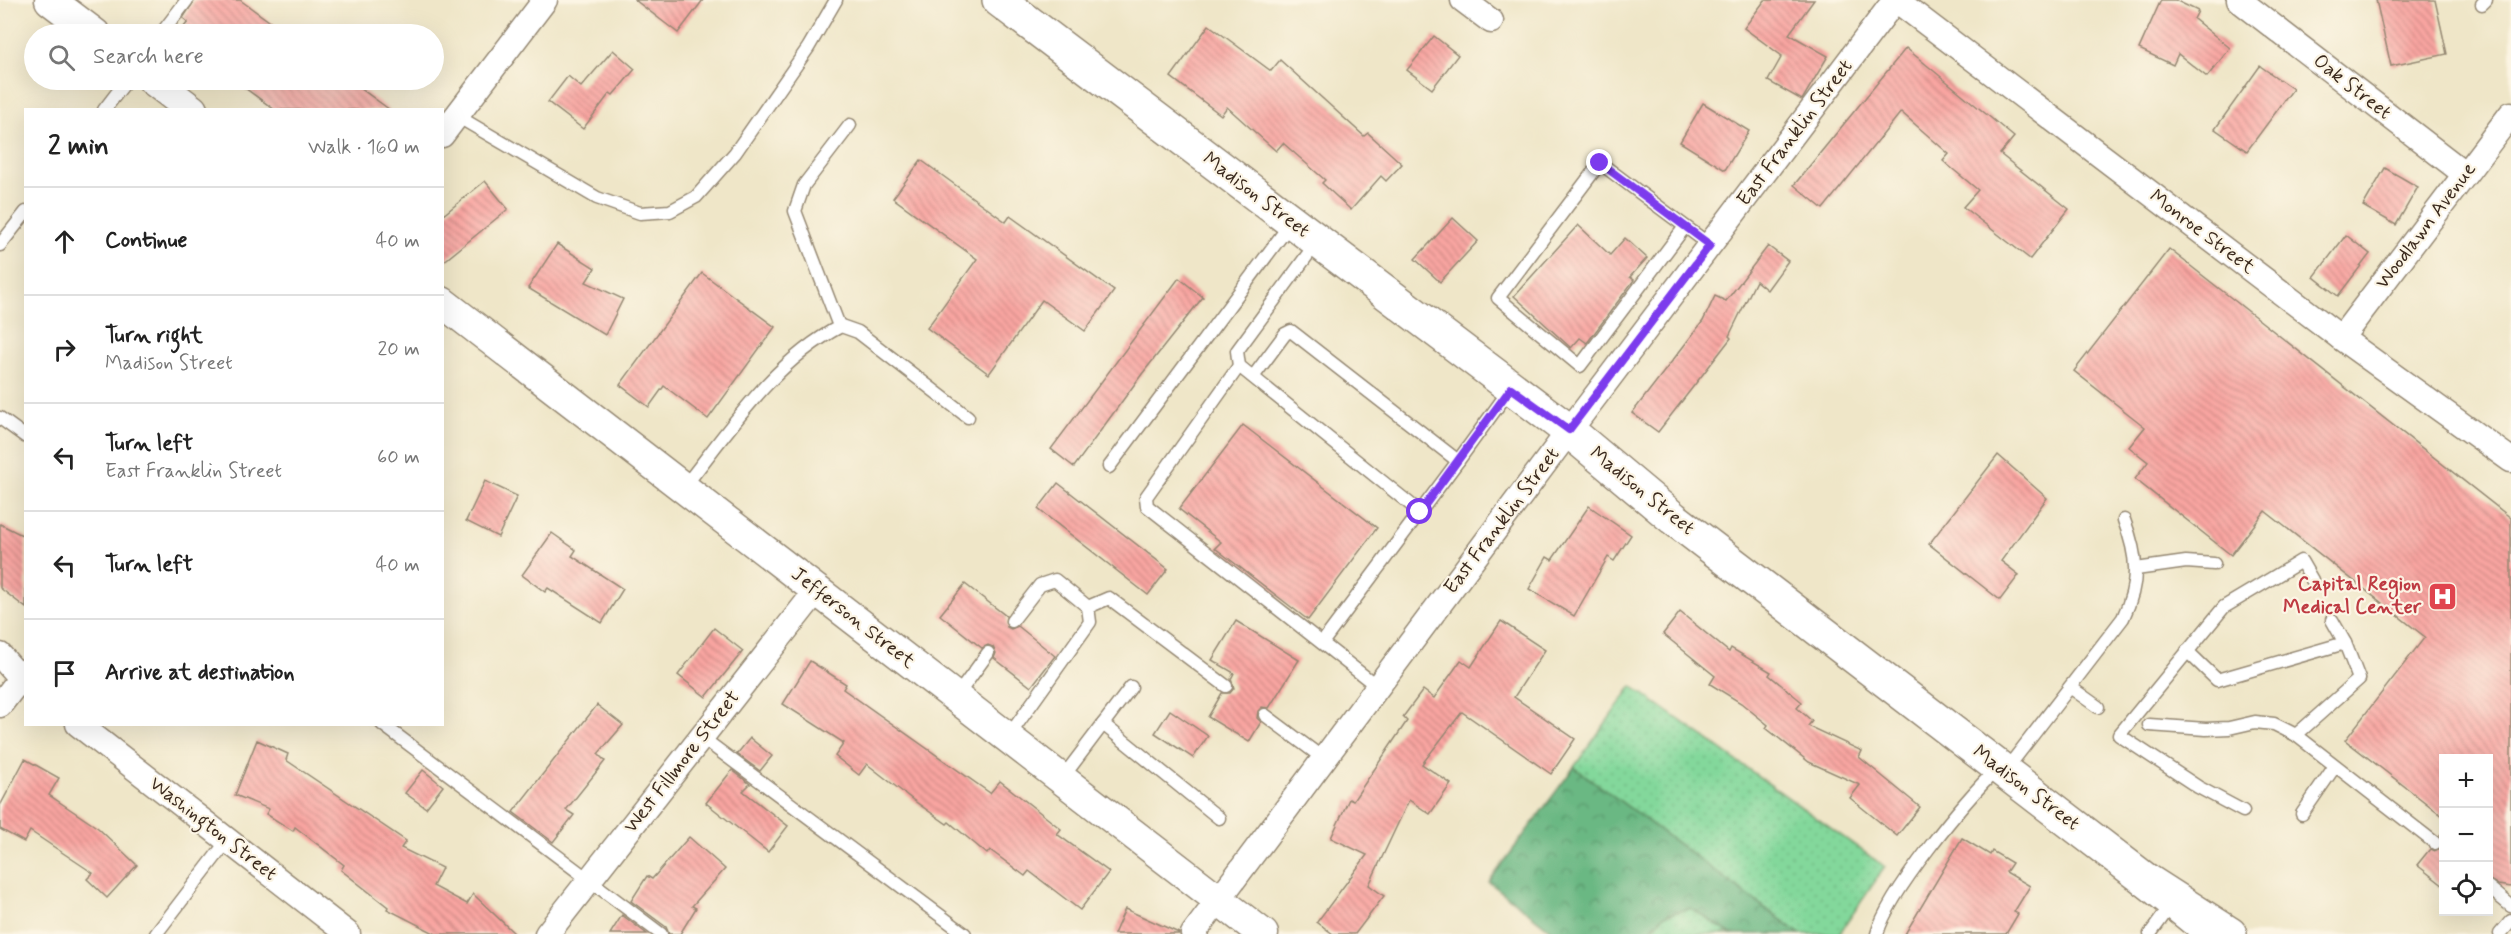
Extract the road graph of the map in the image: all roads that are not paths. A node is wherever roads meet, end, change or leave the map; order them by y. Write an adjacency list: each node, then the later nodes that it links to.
1 (50, 0): 10 (street)
2 (187, 0): 11 (lane)
3 (545, 0): 17 (street)
4 (837, 0): 17 (lane)
5 (999, 0): 22 (main road, Madison Street)
6 (1463, 0): 9 (street)
7 (1896, 0): 26 (street, East Franklin Street); 29 (street, Monroe Street)
8 (2240, 0): 20 (street, Oak Street)
9 (1491, 21)
10 (82, 24)
11 (169, 24)
12 (119, 90): 14 (lane)
13 (166, 90): 15 (street)
14 (106, 108)
15 (189, 108)
16 (2511, 114): 20 (street, Woodlawn Avenue)
17 (457, 116): 19 (street)
18 (850, 125): 28 (lane)
19 (444, 132)
20 (2465, 174): 29 (street, Woodlawn Avenue)
21 (24, 215): 25 (lane)
22 (1292, 222): 24 (main road, Madison Street); 39 (lane)
23 (1684, 228): 23 (lane); 26 (lane)
24 (1317, 242): 30 (lane); 32 (main road, Madison Street)
25 (0, 245)
26 (1710, 245): 35 (street, East Franklin Street)
27 (444, 304): 40 (street, Jefferson Street)
28 (839, 326): 33 (lane); 40 (lane)
29 (2341, 338): 37 (street, Monroe Street)
30 (1239, 366): 31 (lane); 50 (lane)
31 (1253, 377): 38 (lane); 41 (lane)
32 (1511, 388): 35 (main road, Madison Street); 38 (lane)
33 (968, 417)
34 (0, 418): 36 (lane)
35 (1569, 430): 58 (street, East Franklin Street); 73 (main road, Madison Street)
36 (24, 436)
37 (2511, 460)
38 (1458, 461): 41 (lane)
39 (1109, 467)
40 (684, 487): 46 (street, Jefferson Street)
41 (1420, 512): 50 (lane)
42 (2124, 520): 44 (lane)
43 (2214, 564): 44 (lane)
44 (2136, 569): 59 (lane)
45 (2312, 580): 52 (lane)
46 (817, 590): 60 (street, Jefferson Street); 69 (street, West Fillmore Street)
47 (1088, 607): 49 (lane); 56 (lane); 70 (lane)
48 (2332, 620): 51 (lane)
49 (1011, 621)
50 (1322, 643): 58 (lane)
51 (2345, 643): 52 (lane); 68 (lane)
52 (2187, 651): 75 (lane)
53 (987, 653): 60 (lane)
54 (0, 655): 55 (street)
55 (23, 678): 61 (street)
56 (1226, 686)
57 (1131, 687): 64 (lane)
58 (1378, 687): 71 (street, East Franklin Street)
59 (2070, 687): 62 (lane); 73 (lane)
60 (956, 697): 70 (street, Jefferson Street)
61 (0, 705)
62 (2098, 707)
63 (1265, 716): 71 (lane)
64 (1103, 724): 74 (lane); 77 (lane)
65 (2149, 725): 68 (lane)
66 (81, 726): 78 (street, Washington Street)
67 (385, 726): 80 (lane)
68 (2296, 735): 72 (lane)
69 (701, 737): 80 (street, West Fillmore Street); 91 (lane)
70 (1008, 737): 74 (street, Jefferson Street)
71 (1324, 759): 83 (street, East Franklin Street)
72 (2335, 766): 76 (lane); 79 (lane)
73 (2002, 769): 81 (main road, Madison Street); 94 (lane)
74 (1063, 777): 83 (street, Jefferson Street)
75 (2243, 811)
76 (2302, 814)
77 (1219, 819)
78 (228, 840): 87 (lane); 88 (street, Washington Street)
79 (2434, 843)
80 (589, 880): 89 (street, West Fillmore Street); 90 (lane)
81 (2146, 880): 84 (main road); 97 (main road, Madison Street)
82 (2493, 891): 85 (lane)
83 (1220, 900): 92 (street, East Franklin Street); 93 (street, Jefferson Street)
84 (2174, 902): 95 (lane); 96 (main road)
85 (2511, 906)
86 (2511, 921): 98 (lane)
87 (156, 934)
88 (348, 934)
89 (547, 934)
90 (661, 934)
91 (965, 934)
92 (1193, 934)
93 (1263, 934)
94 (1877, 934)
95 (2150, 934)
96 (2213, 934)
97 (2230, 934)
98 (2500, 934)

